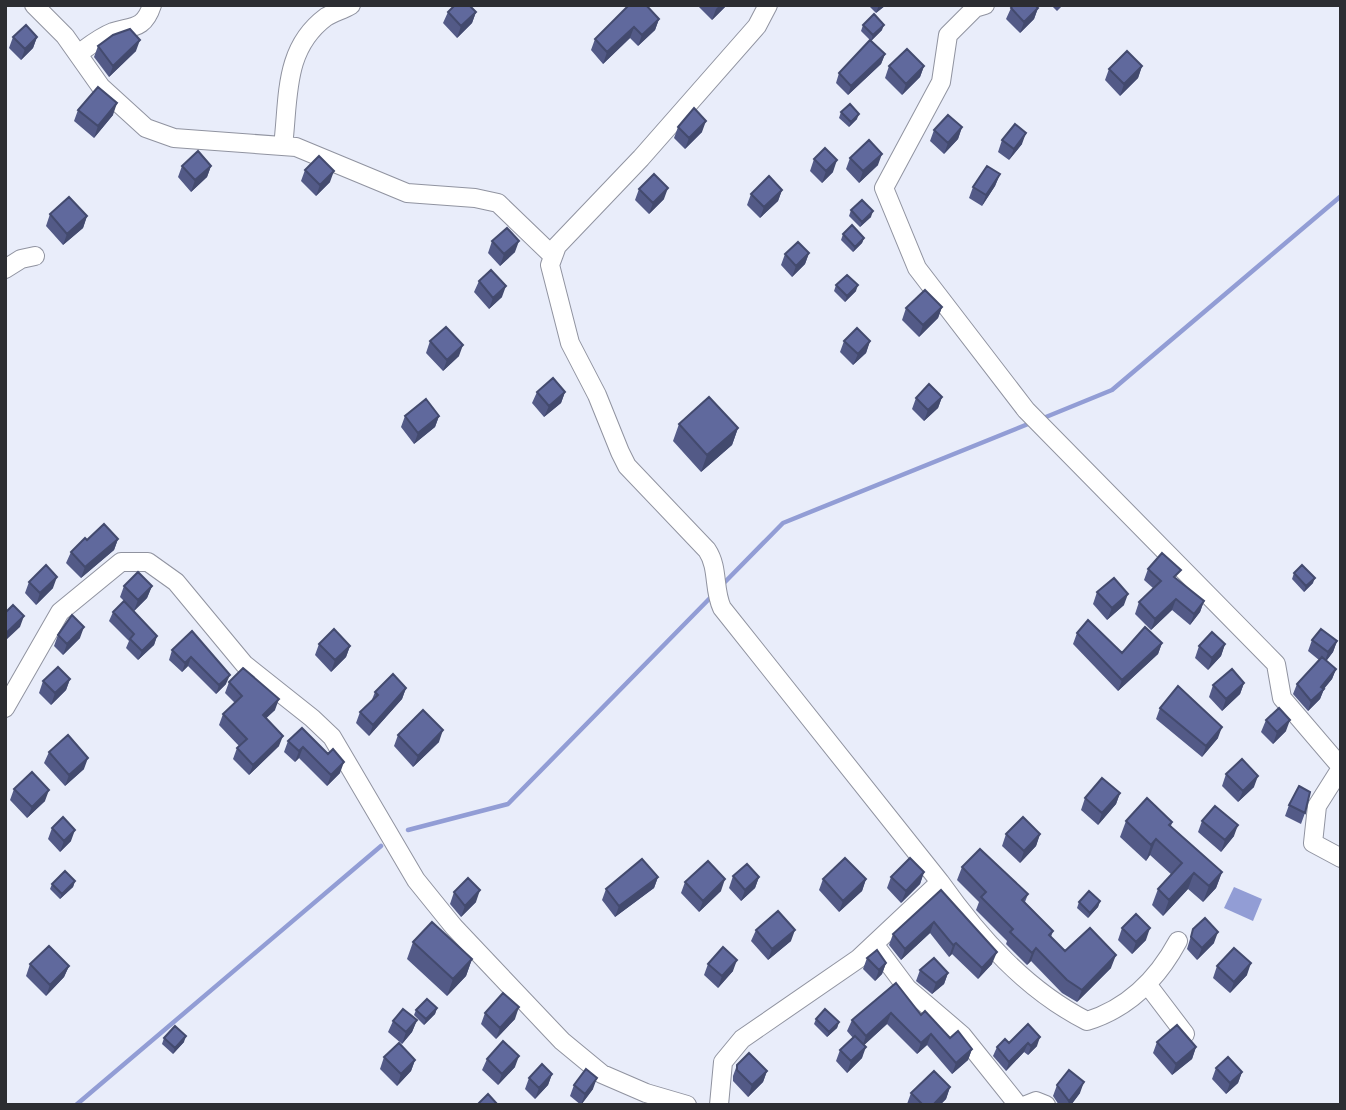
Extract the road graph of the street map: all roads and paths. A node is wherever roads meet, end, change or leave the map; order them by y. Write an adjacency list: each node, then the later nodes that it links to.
1 (34, 5): 6 (street)
2 (152, 5): 6 (street)
3 (351, 5): 7 (street)
4 (768, 5): 9 (street)
5 (985, 5): 12 (street)
6 (78, 54): 7 (street)
7 (283, 146): 9 (street)
8 (36, 256): 10 (street)
9 (553, 256): 14 (street)
10 (5, 269)
11 (5, 708): 19 (street)
12 (1341, 767): 13 (street)
13 (1341, 858)
14 (940, 881): 16 (street); 17 (street)
15 (1178, 941): 17 (street)
16 (874, 944): 20 (street); 21 (street)
17 (1147, 984): 18 (street)
18 (1185, 1034)
19 (687, 1105)
20 (719, 1105)
21 (1018, 1105)
22 (1026, 1105): 23 (street)
23 (1046, 1105)

